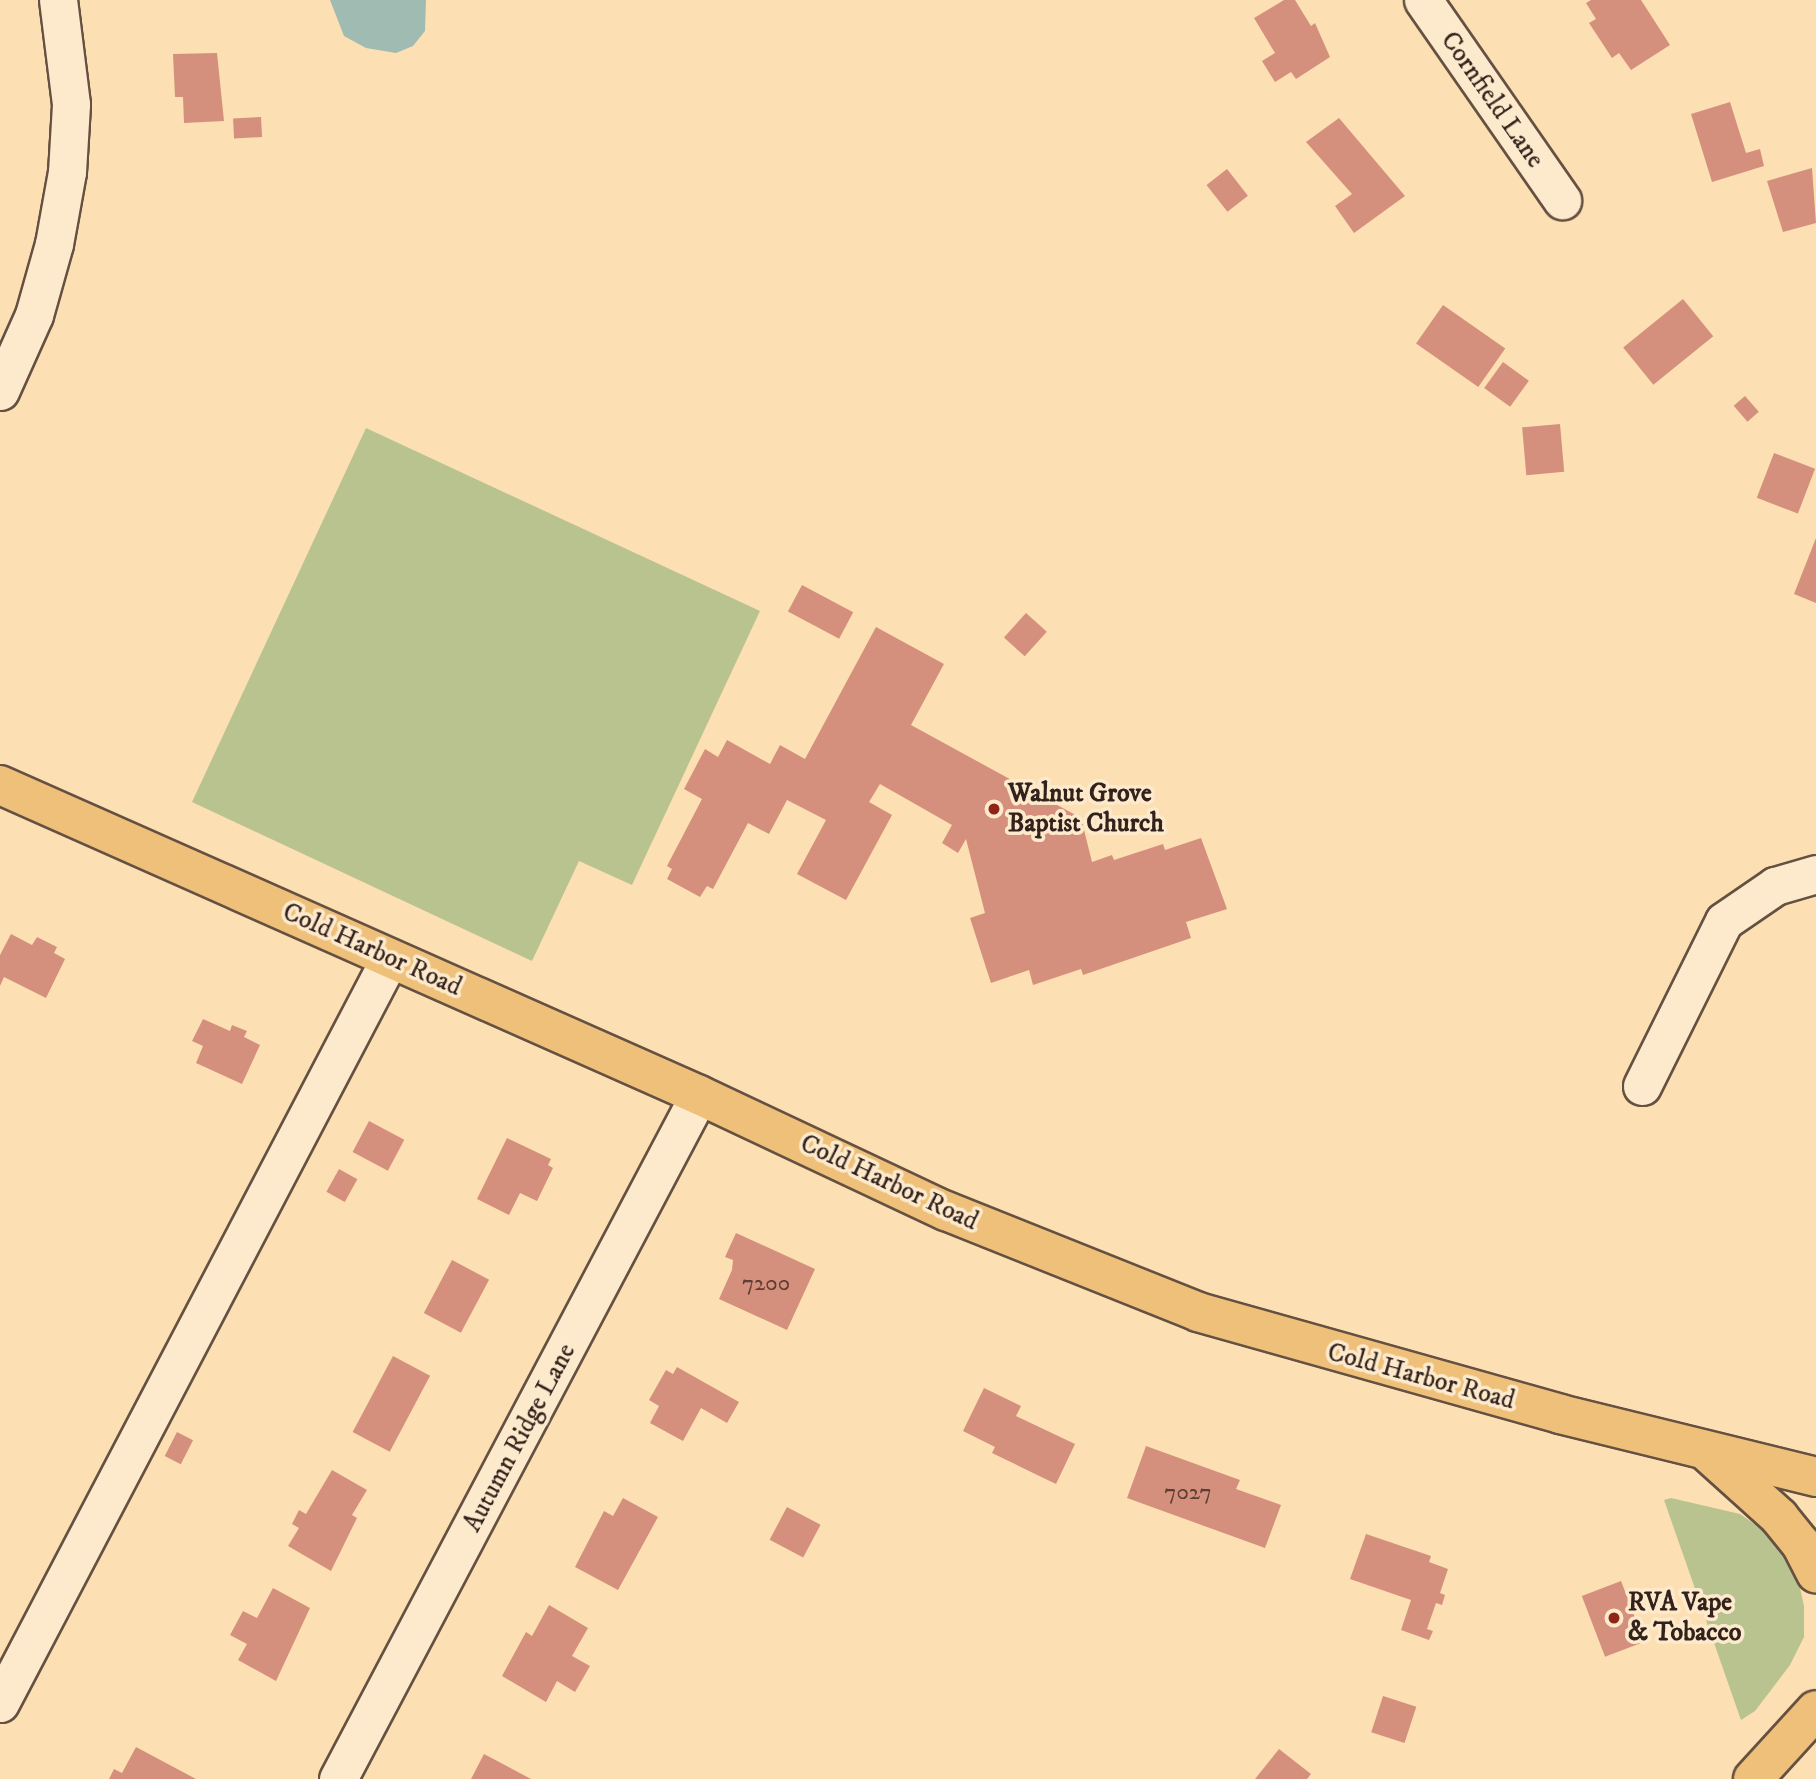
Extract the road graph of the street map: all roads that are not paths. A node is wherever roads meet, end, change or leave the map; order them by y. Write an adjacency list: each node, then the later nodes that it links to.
1 (58, 0): 4 (street)
2 (1423, 0): 3 (street, Cornfield Lane)
3 (1562, 200)
4 (0, 391)
5 (0, 785): 7 (main road, Cold Harbor Road)
6 (1816, 874): 8 (street)
7 (390, 958): 9 (main road, Cold Harbor Road); 13 (street)
8 (1642, 1086)
9 (699, 1095): 10 (main road, Cold Harbor Road); 15 (street, Autumn Ridge Lane)
10 (1703, 1449): 11 (main road, Cold Harbor Road); 12 (main road)
11 (1816, 1477)
12 (1816, 1573)
13 (0, 1703)
14 (1815, 1705): 16 (main road)
15 (338, 1779)
16 (1752, 1779)

